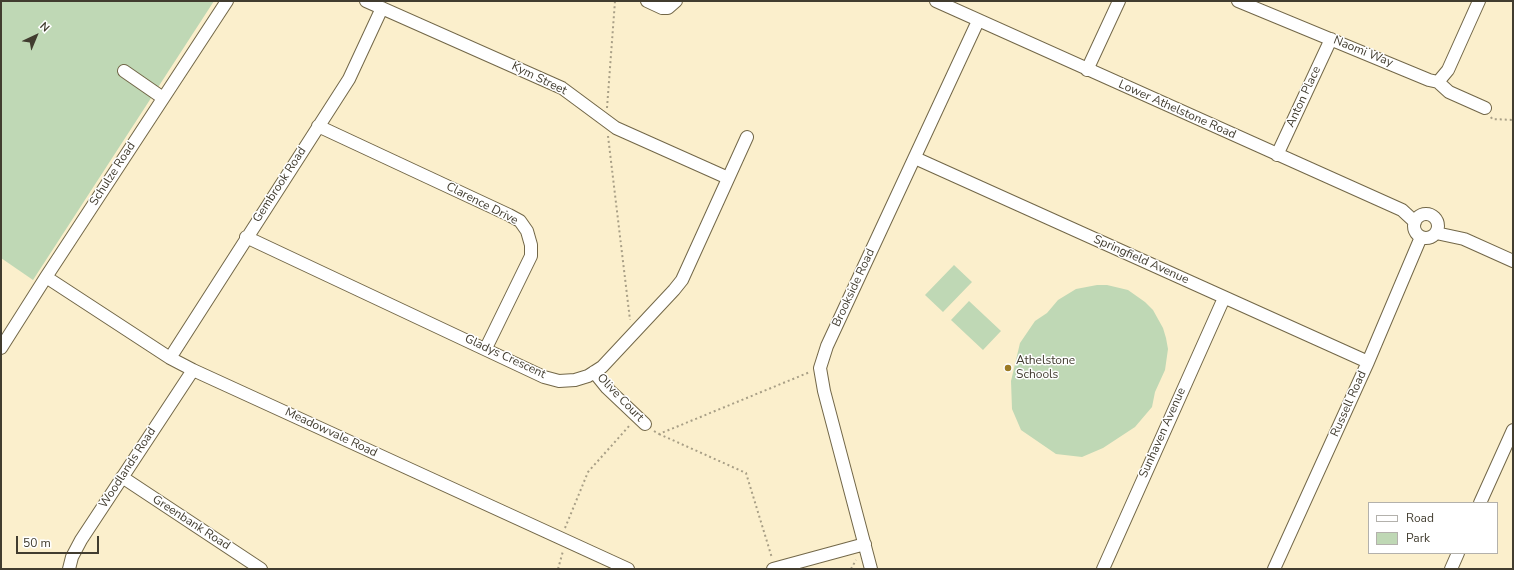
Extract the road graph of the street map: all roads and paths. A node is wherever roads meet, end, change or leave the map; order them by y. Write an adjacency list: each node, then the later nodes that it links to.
1 (227, 1): 16 (street, Schulze Road)
2 (366, 1): 10 (street, Kym Street)
3 (615, 1): 19 (path)
4 (647, 1): 5 (street)
5 (676, 1)
6 (936, 1): 11 (street, Lower Athelstone Road)
7 (1118, 1): 13 (street)
8 (1238, 1): 12 (street, Naomi Way)
9 (1478, 1): 15 (street)
10 (382, 8): 19 (street, Kym Street); 20 (street, Gembrook Road)
11 (978, 21): 13 (street, Lower Athelstone Road); 23 (street, Brookside Road)
12 (1331, 39): 15 (street, Naomi Way); 22 (street, Anton Place)
13 (1087, 70): 22 (street, Lower Athelstone Road)
14 (124, 71): 16 (street)
15 (1438, 82): 17 (street, Naomi Way)
16 (164, 98): 30 (street, Schulze Road)
17 (1485, 108): 18 (path)
18 (1513, 120)
19 (606, 121): 24 (street, Kym Street); 32 (path)
20 (318, 126): 27 (street, Gembrook Road); 34 (street, Clarence Drive)
21 (746, 137): 24 (street, Gladys Crescent)
22 (1277, 155): 25 (street, Lower Athelstone Road)
23 (915, 158): 31 (street, Springfield Avenue); 37 (street, Brookside Road)
24 (728, 178): 32 (street, Gladys Crescent)
25 (1415, 222): 26 (street); 28 (street)
26 (1436, 233): 28 (street); 29 (street)
27 (246, 237): 34 (street, Gladys Crescent); 35 (street, Gembrook Road)
28 (1421, 237): 36 (street, Russell Road)
29 (1513, 261)
30 (46, 277): 33 (street, Schulze Road); 35 (street, Meadowvale Road)
31 (1224, 298): 36 (street, Springfield Avenue); 54 (street, Sunhaven Avenue)
32 (632, 335): 39 (street, Gladys Crescent)
33 (1, 348)
34 (486, 348): 39 (street, Gladys Crescent)
35 (170, 358): 38 (street, Meadowvale Road)
36 (1368, 362): 55 (street, Russell Road)
37 (820, 368): 42 (path); 46 (street, Brookside Road)
38 (193, 370): 43 (street, Woodlands Road); 45 (street, Meadowvale Road)
39 (594, 372): 40 (street, Olive Court)
40 (641, 420): 42 (path); 45 (path)
41 (1513, 430): 44 (street)
42 (659, 434): 52 (path)
43 (122, 478): 48 (street, Woodlands Road); 49 (street, Greenbank Road)
44 (1480, 502)
45 (563, 539): 50 (path); 51 (street, Meadowvale Road)
46 (865, 544): 52 (street); 53 (street, Brookside Road)
47 (1458, 554): 56 (street)
48 (69, 569)
49 (260, 569)
50 (558, 569)
51 (628, 569)
52 (774, 569)
53 (871, 569)
54 (1103, 569)
55 (1274, 569)
56 (1451, 569)

